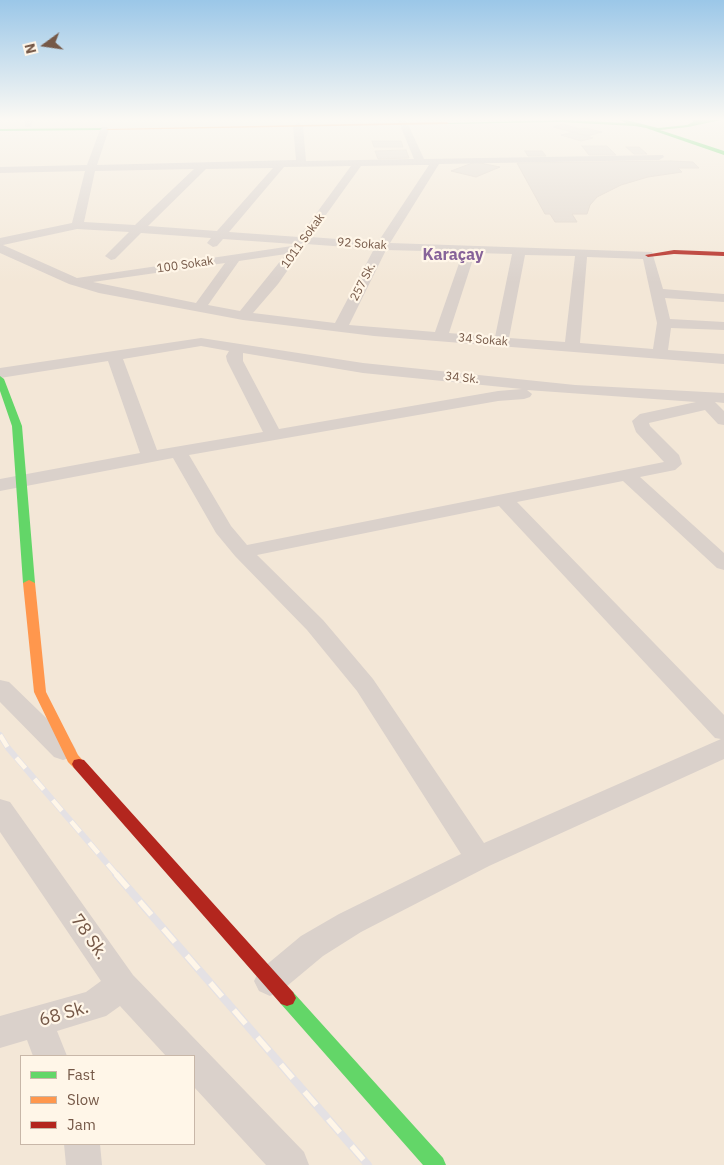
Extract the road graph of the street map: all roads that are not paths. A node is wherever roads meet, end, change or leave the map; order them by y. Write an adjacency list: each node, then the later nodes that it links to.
1 (89, 174): 6 (street)
2 (194, 174): 7 (street)
3 (273, 174): 8 (street)
4 (350, 174): 10 (street, 1011 Sokak)
5 (428, 174): 11 (street, 257 Sk.)
6 (76, 225): 7 (street, 92 Sokak); 9 (street, 92 Sokak)
7 (139, 228): 8 (street, 92 Sokak); 18 (street)
8 (220, 235): 10 (street, 92 Sokak); 20 (street)
9 (0, 242)
10 (299, 244): 11 (street, 92 Sokak); 19 (street, 100 Sokak); 26 (street, 1011 Sokak)
11 (382, 246): 13 (street, 92 Sokak); 29 (street, 257 Sk.)
12 (0, 248): 22 (street, 34 Sokak)
13 (470, 250): 14 (street, 92 Sokak); 30 (street)
14 (519, 252): 15 (street, 92 Sokak); 31 (street)
15 (581, 254): 17 (street, 92 Sokak); 32 (street)
16 (724, 254): 17 (main road)
17 (650, 255): 21 (main road); 23 (street)
18 (111, 256)
19 (235, 258): 20 (street, 100 Sokak); 25 (street)
20 (207, 262): 22 (street, 100 Sokak)
21 (700, 265)
22 (74, 281): 25 (street, 34 Sokak)
23 (658, 293): 24 (street); 27 (street)
24 (724, 298)
25 (199, 308): 26 (street, 34 Sokak)
26 (243, 316): 29 (street, 34 Sokak)
27 (664, 322): 28 (street); 34 (street)
28 (724, 326)
29 (340, 328): 30 (street, 34 Sokak)
30 (441, 337): 31 (street, 34 Sokak)
31 (501, 342): 32 (street, 34 Sokak)
32 (572, 347): 34 (street, 34 Sokak)
33 (238, 348): 35 (street, 34 Sk.); 39 (street, 34 Sk.); 42 (street)
34 (660, 354): 36 (street, 34 Sokak)
35 (114, 355): 37 (street, 34 Sk.); 44 (street)
36 (724, 359)
37 (0, 373)
38 (0, 379): 46 (main road)
39 (574, 390): 40 (street, 34 Sk.); 42 (street)
40 (710, 400): 41 (street); 45 (street)
41 (724, 420)
42 (274, 436): 43 (street)
43 (178, 452): 44 (street); 49 (street)
44 (150, 457): 46 (street)
45 (627, 475): 48 (street); 50 (street)
46 (20, 481): 47 (street); 54 (main road)
47 (0, 485)
48 (504, 500): 49 (street); 52 (street)
49 (242, 552): 56 (street)
50 (724, 564)
51 (0, 688): 54 (street)
52 (724, 731)
53 (724, 748): 56 (street)
54 (73, 758): 57 (main road)
55 (0, 810): 58 (street, 78 Sk.)
56 (479, 858): 57 (street)
57 (270, 980): 67 (main road)
58 (122, 985): 59 (street, 68 Sk.); 62 (street, 78 Sk.)
59 (37, 1022): 60 (street, 68 Sk.); 61 (street)
60 (0, 1032)
61 (50, 1055)
62 (188, 1055)
63 (195, 1063): 66 (street)
64 (82, 1145): 65 (street)
65 (84, 1165)
66 (291, 1165)
67 (436, 1165)

